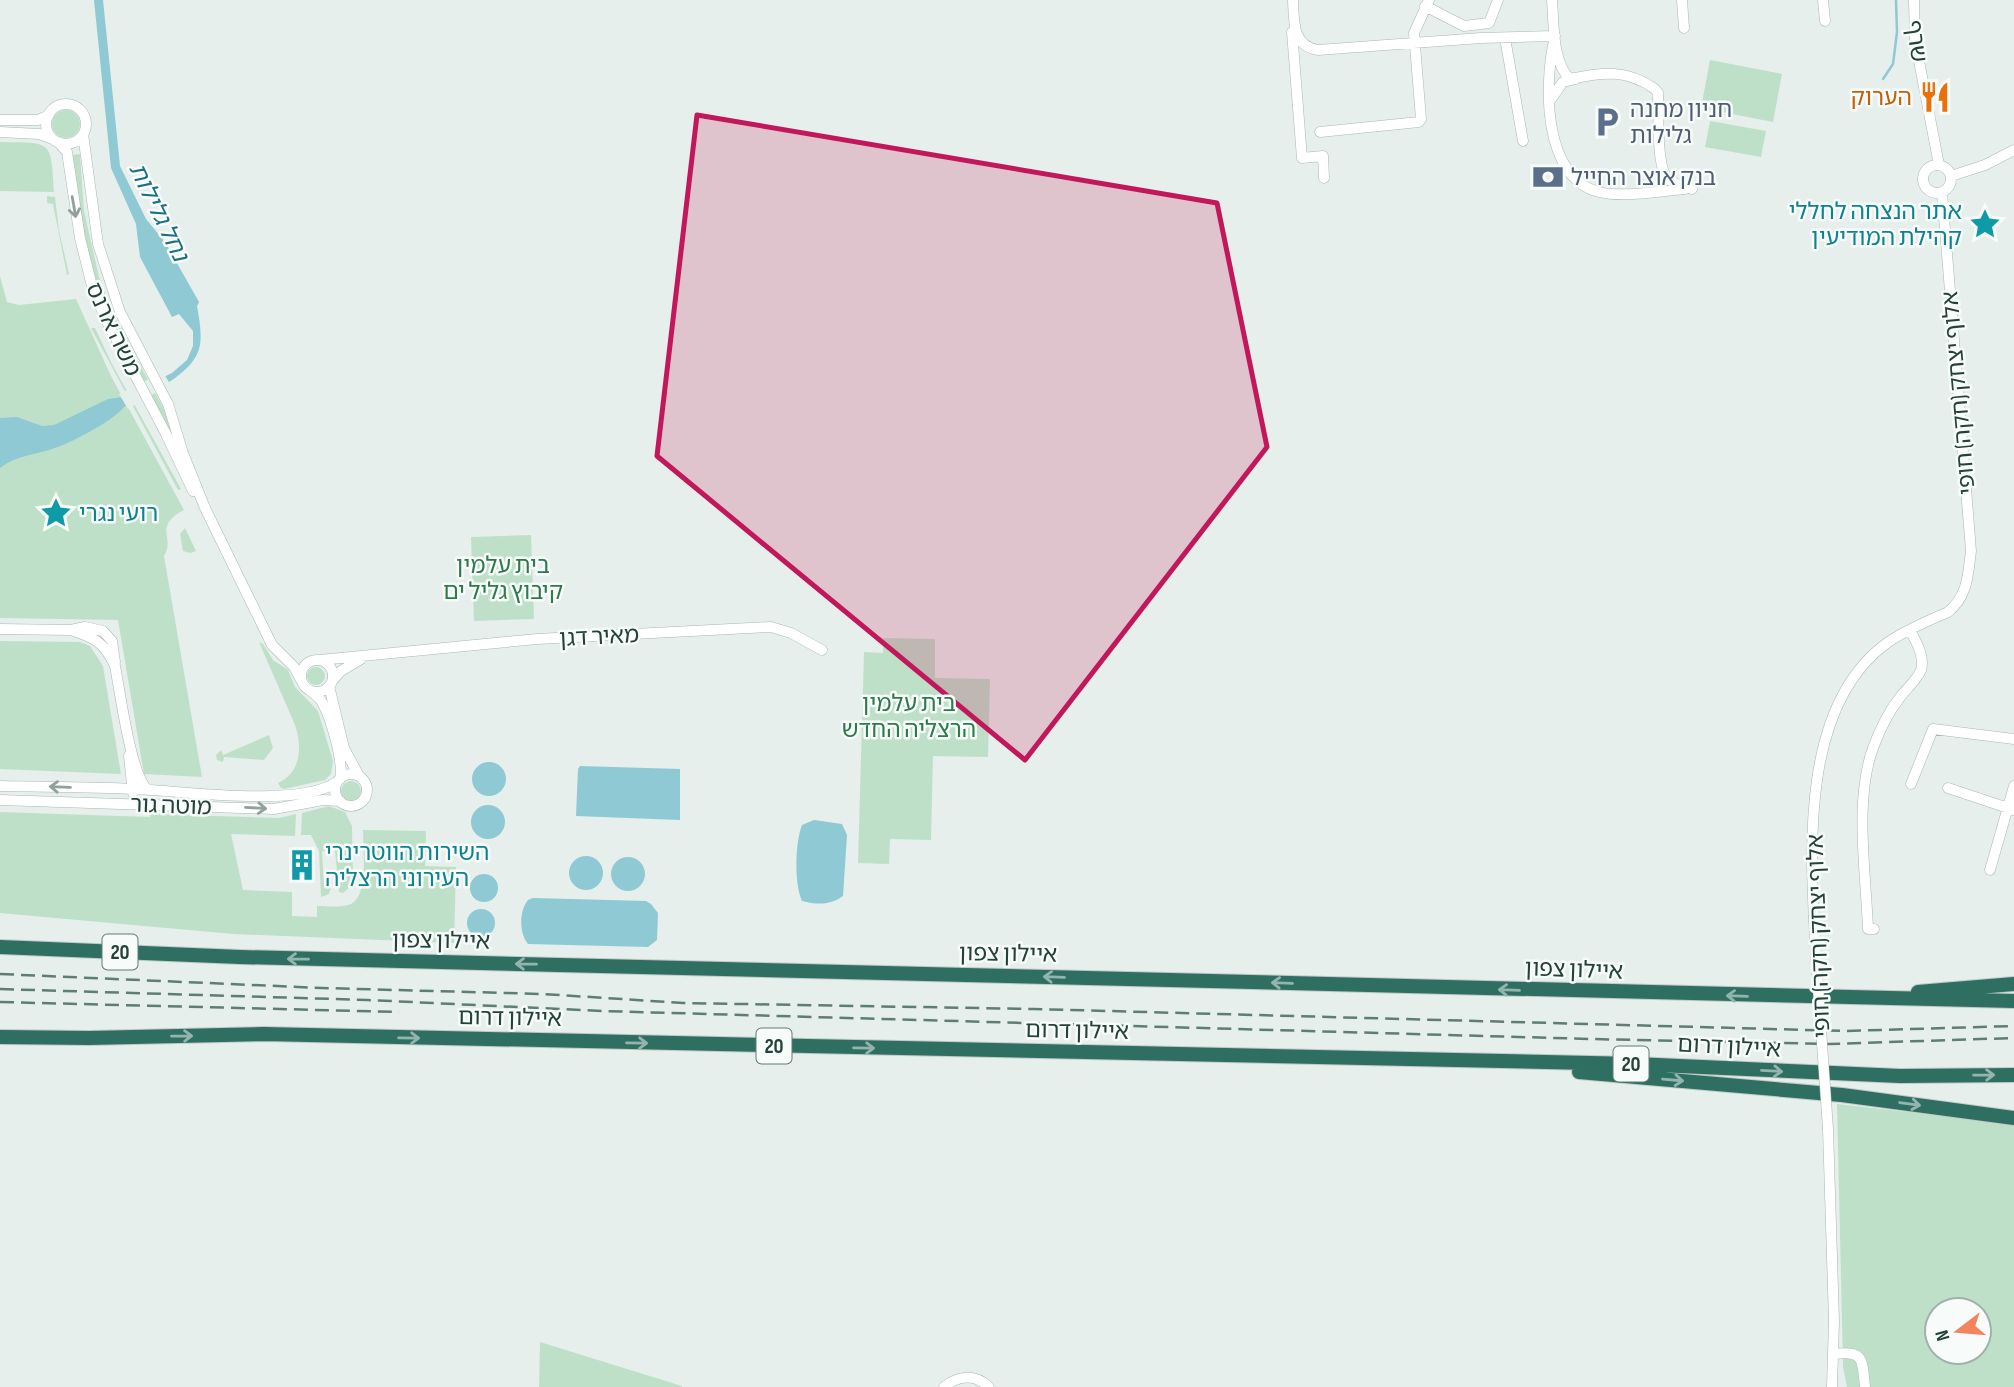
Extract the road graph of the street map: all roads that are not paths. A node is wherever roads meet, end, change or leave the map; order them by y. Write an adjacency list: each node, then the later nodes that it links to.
1 (1291, 0): 12 (street); 25 (street)
2 (1498, 0): 7 (street)
3 (1552, 0): 10 (street)
4 (1682, 0): 9 (street)
5 (1824, 0): 8 (street)
6 (1914, 0): 23 (street, שרף)
7 (1427, 3): 12 (street)
8 (1825, 21)
9 (1684, 27)
10 (1555, 36): 11 (street); 13 (street); 14 (street)
11 (1505, 38): 12 (street); 21 (street)
12 (1415, 44): 18 (street)
13 (1570, 79): 14 (street); 14 (street)
14 (1550, 102)
15 (49, 115): 16 (street); 19 (street); 20 (street)
16 (0, 120)
17 (0, 132): 20 (street)
18 (1320, 132)
19 (83, 134): 20 (street); 27 (street, משה ארנס)
20 (56, 141): 27 (street, משה ארנס, one-way to 27)
21 (1523, 141)
22 (2014, 150): 24 (street)
23 (1939, 165): 24 (street); 26 (street)
24 (1951, 176): 26 (street)
25 (1324, 178)
26 (1942, 192): 29 (street, אלוף יצחק (חקה) חופי)
27 (203, 504): 32 (street, משה ארנס)
28 (0, 629): 38 (street)
29 (1910, 630): 50 (street); 62 (street, אלוף יצחק (חקה) חופי, bridge)
30 (822, 650): 31 (street, מאיר דגן)
31 (371, 654): 33 (street, מאיר דגן); 35 (street, מאיר דגן)
32 (283, 656): 33 (street); 34 (street, משה ארנס)
33 (315, 660): 34 (street); 35 (street)
34 (305, 684): 35 (street); 39 (street, משה ארנס)
35 (330, 684): 37 (street)
36 (2014, 739): 40 (street)
37 (359, 776): 39 (street); 47 (street)
38 (134, 778): 44 (street); 45 (street); 45 (street)
39 (338, 781): 45 (street, מוטה גור); 47 (street)
40 (1911, 784)
41 (0, 786): 44 (street, מוטה גור, one-way to 41)
42 (2014, 786): 48 (street)
43 (1948, 788): 48 (street)
44 (120, 789): 45 (street, מוטה גור)
45 (138, 793): 46 (street, מוטה גור); 47 (street, מוטה גור, one-way to 47)
46 (0, 800)
47 (340, 802)
48 (2011, 809): 49 (street)
49 (1990, 870)
50 (1874, 929)
51 (0, 941): 53 (highway)
52 (0, 947): 53 (highway, איילון צפון / 20)
53 (240, 957): 55 (highway, איילון צפון / 20, one-way to 53)
54 (2014, 984): 55 (highway)
55 (1833, 998): 56 (highway, איילון צפון / 20)
56 (2014, 1001)
57 (139, 1037): 58 (highway, איילון דרום / 20); 58 (highway, איילון דרום / 20); 59 (highway, איילון דרום / 20, one-way to 59)
58 (0, 1038)
59 (1459, 1062): 60 (highway, איילון דרום / 20, one-way to 60); 61 (highway, one-way to 61)
60 (2014, 1075)
61 (2014, 1118)
62 (1834, 1354): 63 (street, אלוף יצחק (חקה) חופי); 68 (street)
63 (1833, 1369): 66 (street, אלוף יצחק (חקה) חופי); 67 (street, אלוף יצחק (חקה) חופי)
64 (944, 1387): 65 (street)
65 (989, 1387)
66 (1832, 1387)
67 (1838, 1387)
68 (1865, 1387)

